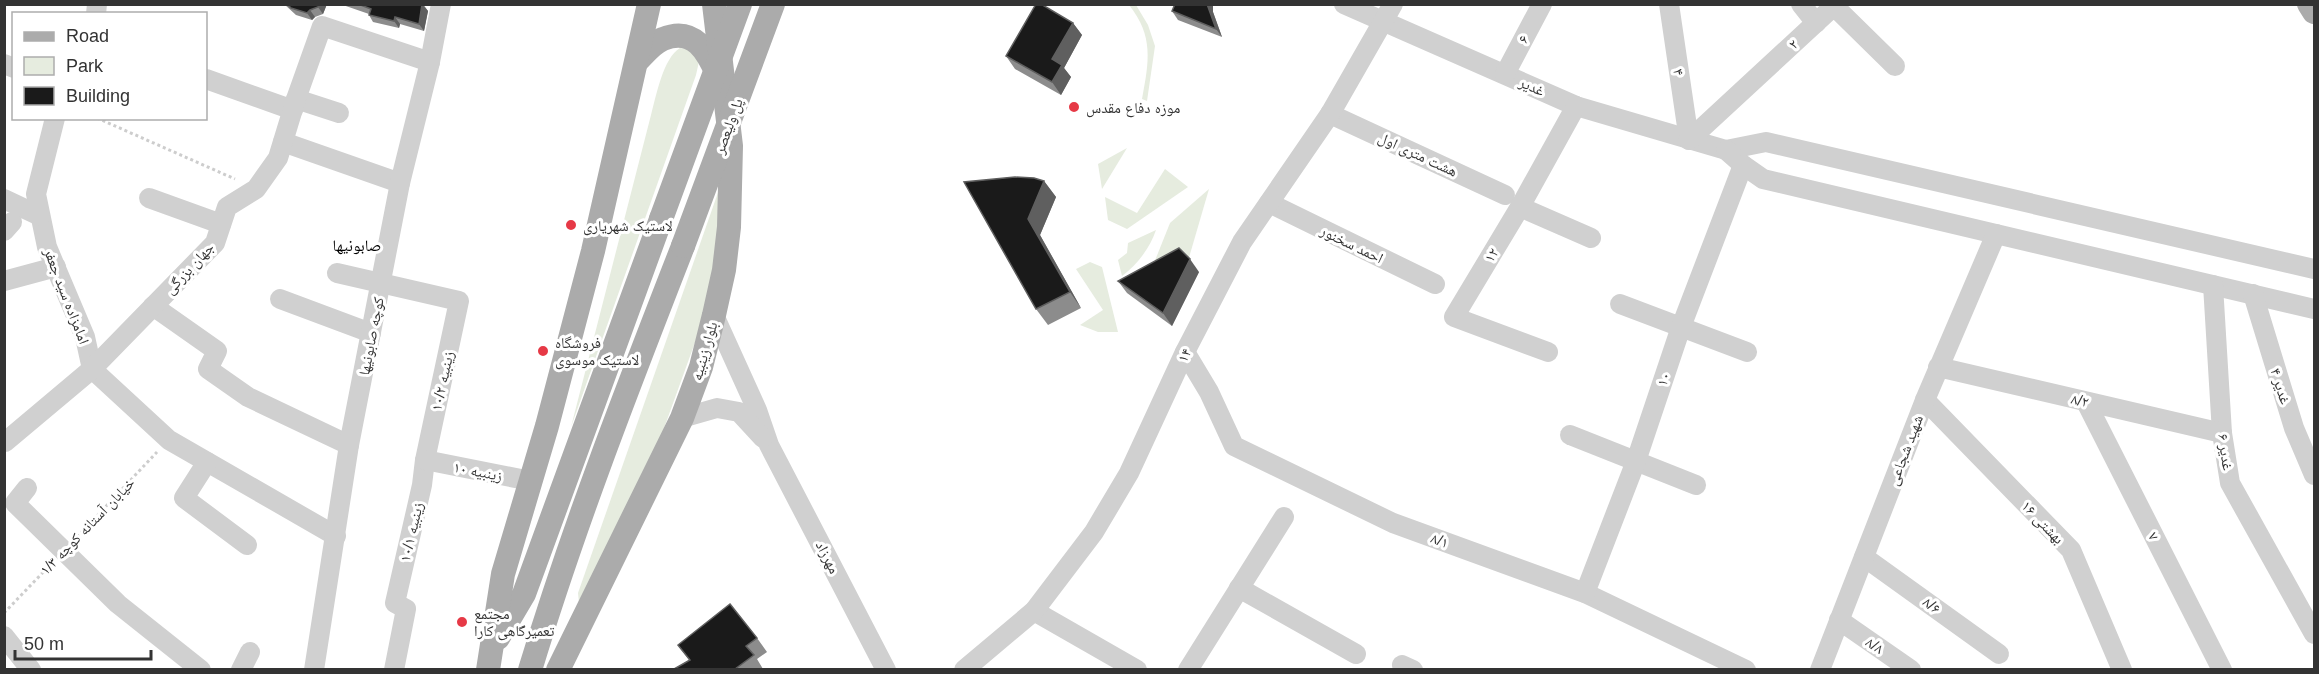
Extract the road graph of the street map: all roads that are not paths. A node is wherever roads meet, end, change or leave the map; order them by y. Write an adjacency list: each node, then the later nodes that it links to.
1 (441, 4): 16 (street, کوچه صابونیها)
2 (649, 4): 15 (main road)
3 (714, 4): 20 (main road, بلوار زینبیه)
4 (740, 4): 86 (main road, پل ولیعصر, bridge)
5 (772, 4): 91 (main road, پل ولیعصر, bridge)
6 (1344, 4): 13 (street, غدیر)
7 (1393, 4): 13 (street, ۱۴)
8 (1542, 4): 18 (street, ۶)
9 (1669, 4): 26 (street, ۴)
10 (1801, 4): 14 (street)
11 (2309, 4): 12 (main road)
12 (2314, 12)
13 (1384, 23): 18 (street, غدیر); 24 (street, ۱۴)
14 (1816, 23): 17 (street, ۲); 26 (street, ۲)
15 (638, 60): 20 (main road); 71 (main road)
16 (430, 62): 21 (street, جهان بزرگی); 30 (street, کوچه صابونیها)
17 (1895, 66)
18 (1505, 74): 22 (street, غدیر)
19 (207, 79): 21 (street)
20 (727, 100): 51 (main road, بلوار زینبیه)
21 (294, 105): 23 (street); 27 (street, جهان بزرگی)
22 (1576, 106): 26 (street, غدیر); 33 (street, ۱۲)
23 (339, 113)
24 (1330, 114): 33 (street, هشت متری اول); 34 (street, ۱۴)
25 (54, 120): 35 (street, امامزاده سید جعفر)
26 (1689, 140): 28 (street, غدیر)
27 (283, 142): 30 (street); 36 (street, جهان بزرگی)
28 (1726, 150): 29 (street); 40 (street)
29 (1743, 165): 37 (street); 52 (street, ۱۰)
30 (400, 183): 43 (street, کوچه صابونیها)
31 (149, 198): 36 (street)
32 (4, 199): 35 (street)
33 (1513, 201): 38 (street, هشت متری اول); 55 (street, ۱۲)
34 (1269, 203): 44 (street, احمد سخنور); 54 (street, ۱۴)
35 (40, 216): 39 (street, امامزاده سید جعفر)
36 (221, 225): 49 (street, جهان بزرگی)
37 (1996, 234): 45 (street); 57 (street, شهید شجاعی)
38 (1591, 238)
39 (56, 267): 42 (street); 58 (street, امامزاده سید جعفر)
40 (2314, 270)
41 (337, 273): 43 (street)
42 (4, 281)
43 (381, 283): 53 (street, کوچه صابونیها); 67 (street, زینبیه ۱۰/۲)
44 (1435, 284)
45 (2213, 285): 46 (street); 62 (street, غدیر ۶)
46 (2253, 294): 50 (street); 70 (street, غدیر ۴)
47 (279, 299): 53 (street)
48 (1620, 304): 52 (street)
49 (153, 306): 58 (street, جهان بزرگی); 65 (street)
50 (2314, 309)
51 (714, 315): 61 (main road, بلوار زینبیه); 66 (street)
52 (1681, 327): 56 (street); 68 (street, ۱۰)
53 (371, 333): 65 (street, کوچه صابونیها)
54 (1185, 352): 79 (street, ۸/۱); 80 (street, ۱۴)
55 (1548, 352)
56 (1747, 352)
57 (1938, 367): 59 (street, شهید شجاعی); 60 (street, ۸/۲)
58 (92, 369): 64 (street, جهان بزرگی); 69 (street)
59 (1924, 400): 77 (street, شهید شجاعی); 100 (street, ۱۶ بهشتی)
60 (2086, 402): 62 (street, ۸/۲); 101 (street, ۷)
61 (682, 418): 66 (street); 92 (main road, بلوار زینبیه)
62 (2222, 433): 82 (street, غدیر ۶)
63 (1570, 435): 68 (street)
64 (5, 442)
65 (349, 445): 75 (street, کوچه صابونیها)
66 (769, 445): 93 (street, مهرزاد)
67 (425, 460): 71 (street, زینبیه ۱۰); 90 (street, زینبیه ۱۰/۱)
68 (1636, 461): 72 (street); 79 (street, ۱۰)
69 (207, 462): 75 (street); 76 (street)
70 (2314, 473)
71 (531, 481): 86 (main road)
72 (1696, 485)
73 (27, 488): 88 (street)
74 (1284, 517): 78 (street)
75 (336, 536): 89 (street, کوچه صابونیها)
76 (248, 545)
77 (1864, 557): 81 (street, شهید شجاعی); 85 (street, ۸/۶)
78 (1239, 588): 84 (street); 96 (street)
79 (1585, 593): 97 (street, ۸/۱)
80 (1034, 610): 94 (street, ۱۴); 95 (street)
81 (1839, 620): 98 (street, شهید شجاعی); 99 (street, ۸/۸)
82 (2314, 634)
83 (4, 636): 87 (street)
84 (1356, 654)
85 (1999, 654)
86 (490, 659)
87 (32, 669)
88 (201, 669)
89 (314, 669)
90 (394, 669)
91 (530, 669)
92 (558, 669)
93 (886, 669)
94 (964, 669)
95 (1137, 669)
96 (1188, 669)
97 (1746, 669)
98 (1820, 669)
99 (1911, 669)
100 (2122, 669)
101 (2222, 669)

